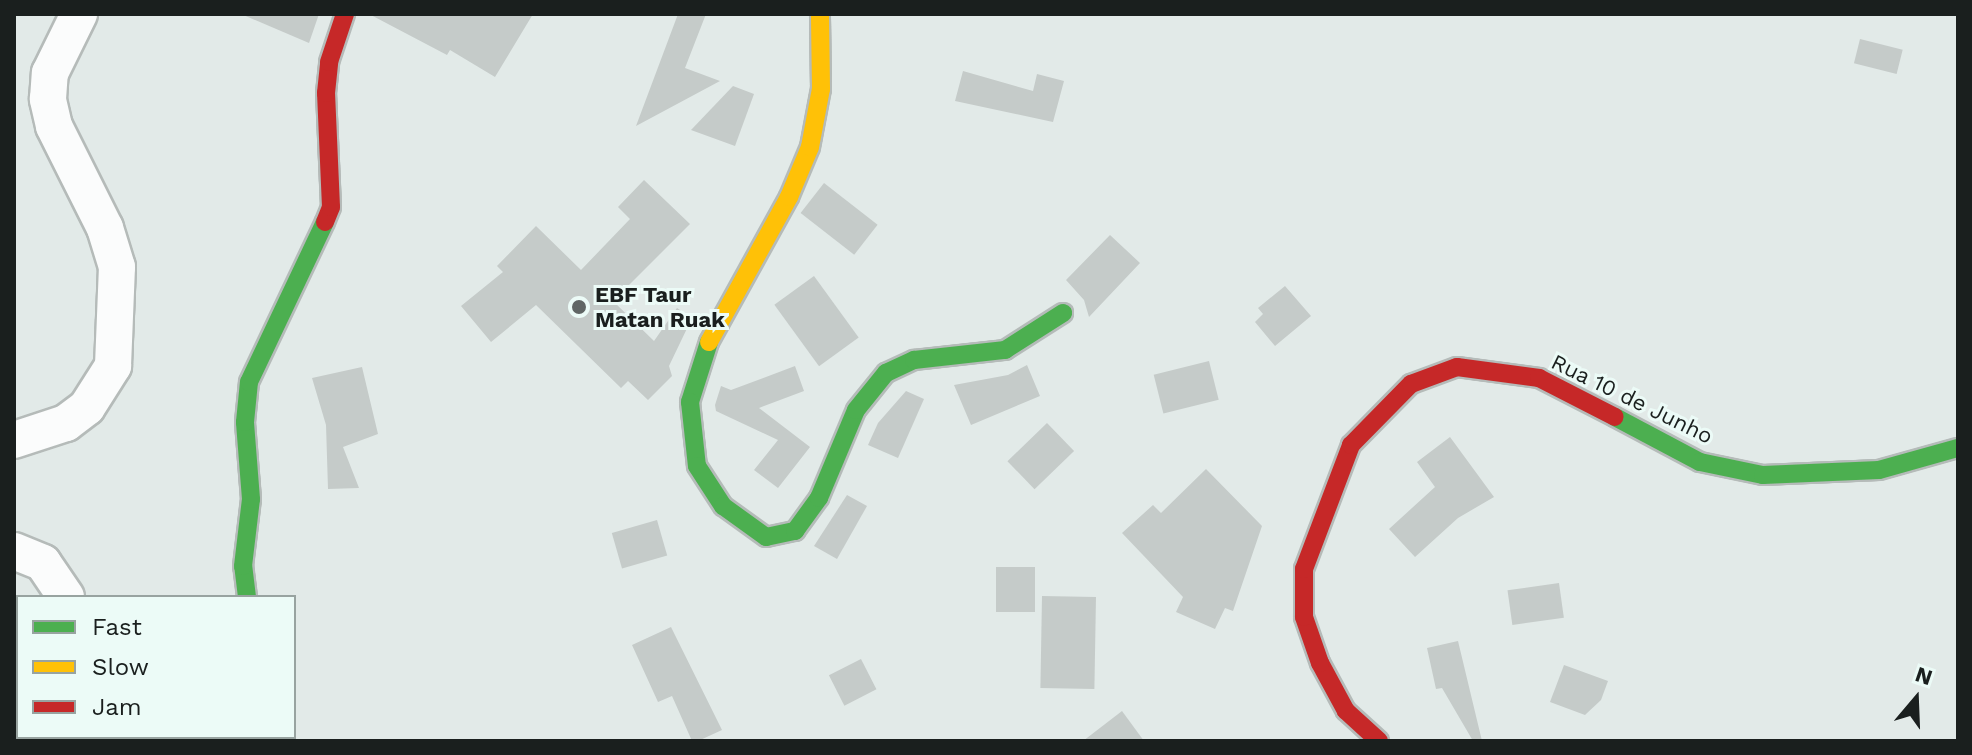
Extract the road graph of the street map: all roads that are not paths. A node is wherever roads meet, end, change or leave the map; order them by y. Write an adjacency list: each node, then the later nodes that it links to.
1 (79, 14): 5 (street)
2 (345, 14): 9 (street)
3 (820, 14): 4 (street)
4 (1063, 313)
5 (14, 440)
6 (1958, 448): 10 (street, Rua 10 de Junho)
7 (14, 551): 8 (street)
8 (65, 595)
9 (247, 595)
10 (1379, 741)

